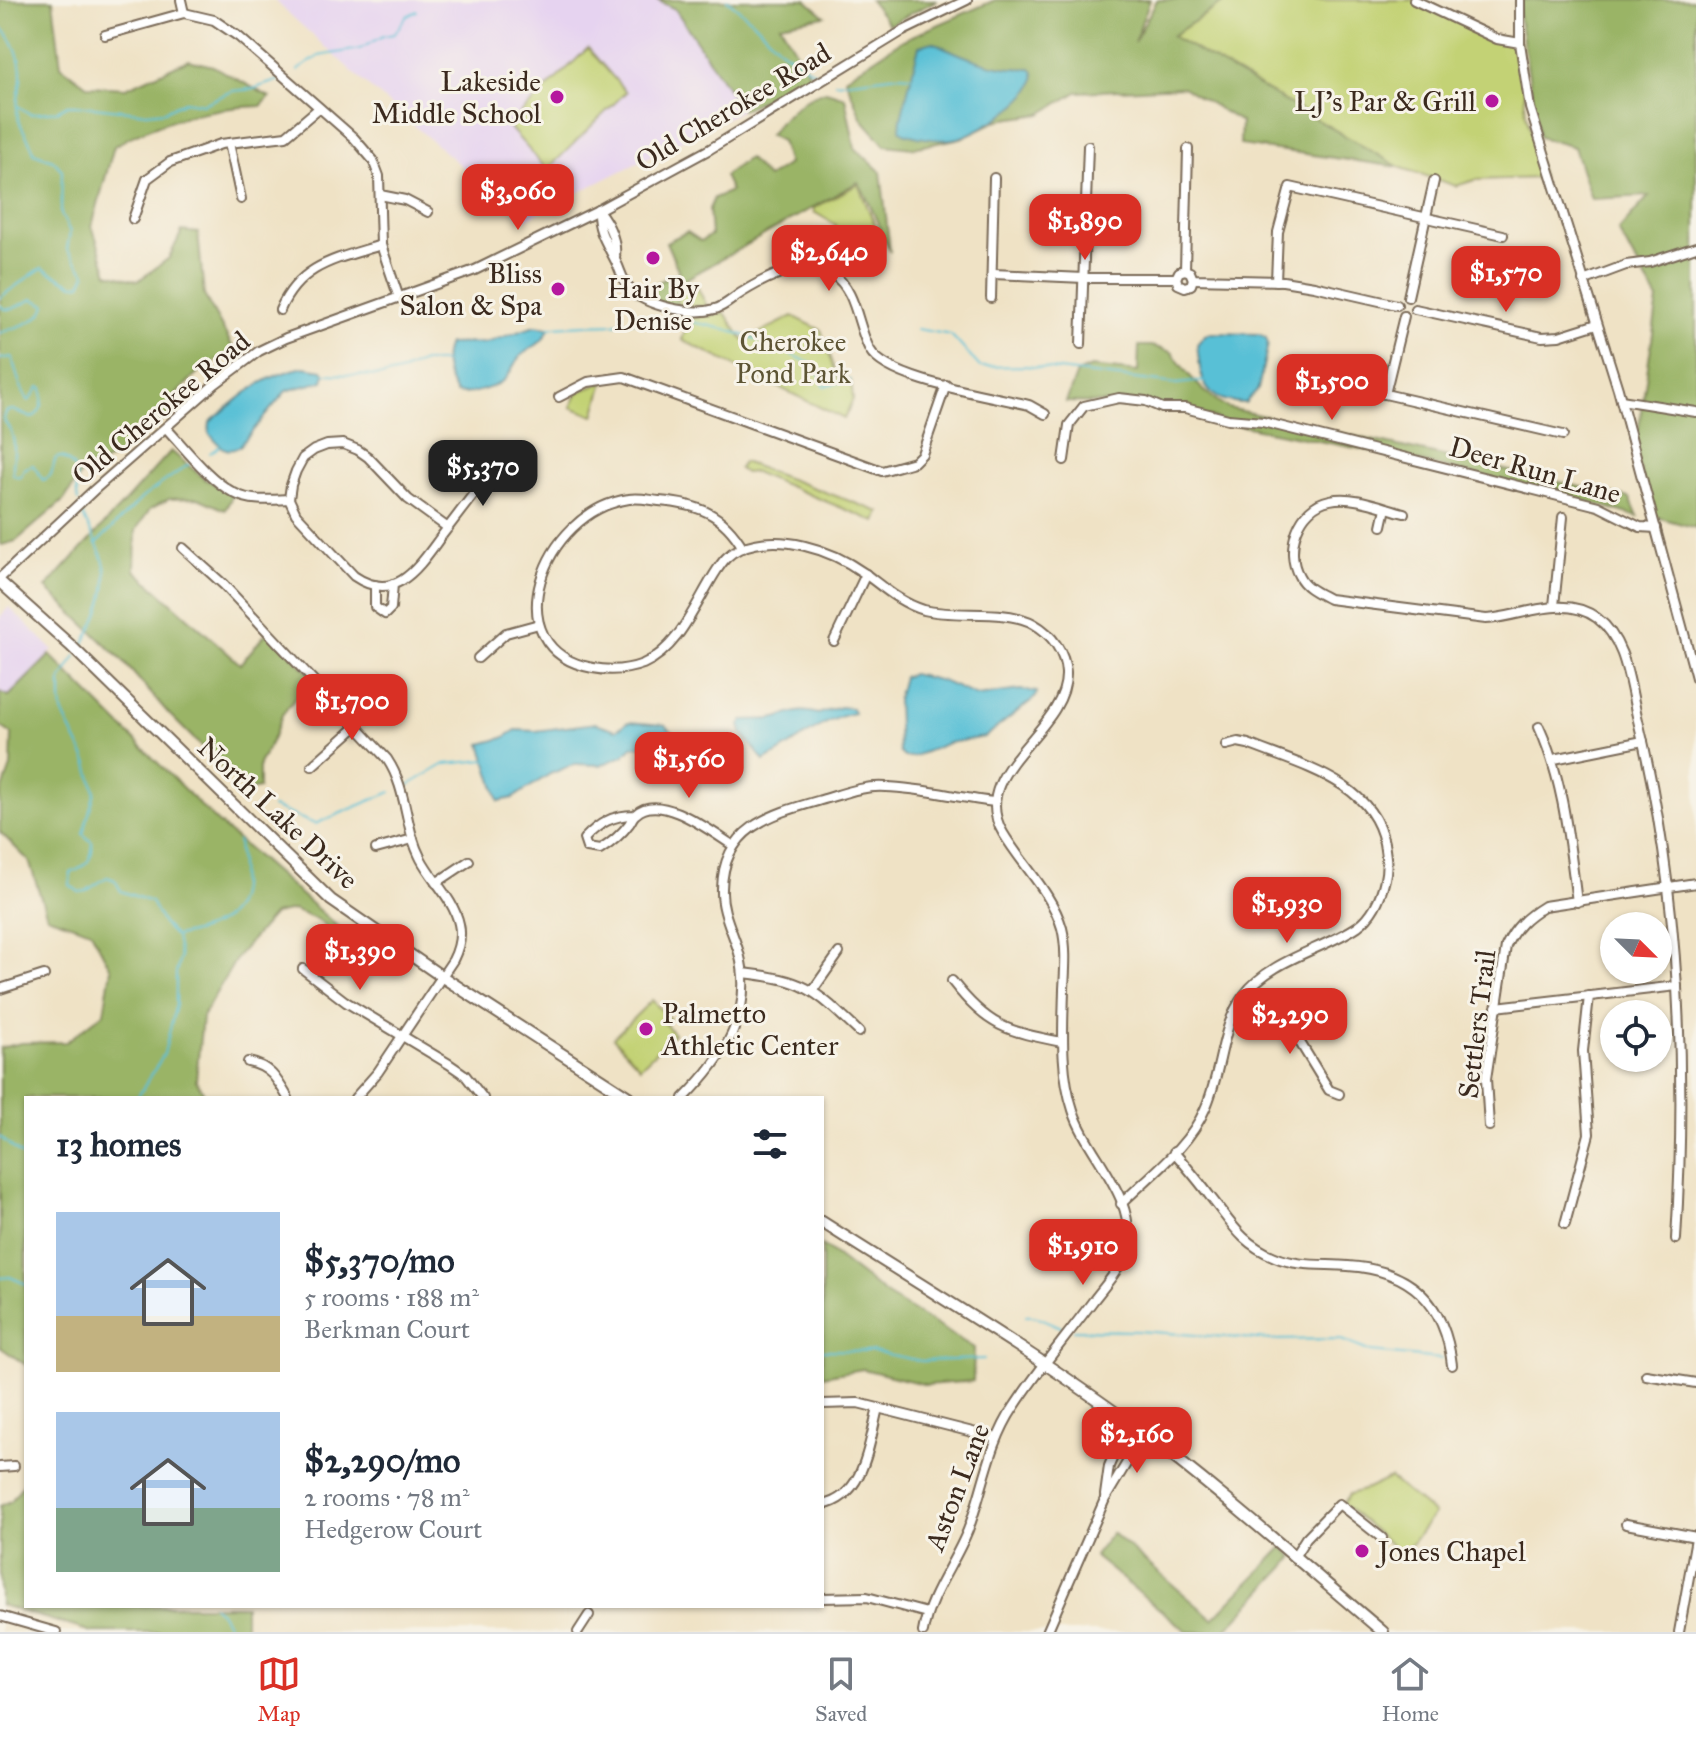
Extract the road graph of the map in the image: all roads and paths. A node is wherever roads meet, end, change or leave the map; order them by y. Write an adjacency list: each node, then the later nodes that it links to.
1 (181, 0): 5 (street)
2 (967, 0): 16 (street, Old Cherokee Road)
3 (1414, 0): 7 (street)
4 (1520, 0): 7 (street)
5 (184, 13): 6 (street); 8 (street)
6 (105, 35)
7 (1520, 43): 29 (street)
8 (319, 108): 9 (street); 14 (street)
9 (229, 143): 15 (street); 19 (street)
10 (1088, 146): 25 (street)
11 (1188, 149): 23 (street)
12 (994, 178): 24 (street)
13 (1434, 181): 18 (street)
14 (380, 195): 17 (street); 21 (street)
15 (241, 199)
16 (598, 210): 31 (street, Old Cherokee Road); 40 (street)
17 (428, 212)
18 (1426, 216): 20 (street); 28 (street); 30 (street)
19 (133, 219)
20 (1503, 235)
21 (381, 245): 31 (street); 35 (street)
22 (1696, 247): 29 (street)
23 (1185, 270): 26 (street); 27 (street)
24 (993, 274): 25 (street); 32 (street)
25 (1084, 278): 26 (street); 38 (street)
26 (1176, 278): 27 (street)
27 (1193, 279): 28 (street)
28 (1276, 281): 33 (street)
29 (1583, 281): 37 (street)
30 (1408, 297): 33 (street); 34 (street)
31 (399, 298): 46 (street, Old Cherokee Road)
32 (991, 298)
33 (1397, 305): 36 (street)
34 (1415, 309): 36 (street); 37 (street)
35 (280, 310)
36 (1404, 316): 41 (street)
37 (1597, 324): 43 (street)
38 (1081, 344)
39 (1313, 381): 41 (street)
40 (946, 385): 42 (street); 45 (street)
41 (1385, 394): 47 (street)
42 (559, 397)
43 (1621, 400): 44 (street); 56 (street)
44 (1696, 412)
45 (1045, 414)
46 (166, 428): 50 (street); 60 (street, Old Cherokee Road)
47 (1563, 435)
48 (1064, 460): 56 (street, Deer Run Lane)
49 (484, 471): 55 (street)
50 (289, 499): 55 (street); 62 (street)
51 (1386, 508): 52 (street); 54 (street); 63 (street)
52 (1404, 513)
53 (1563, 517): 63 (street)
54 (1382, 526)
55 (448, 528): 61 (street)
56 (1656, 528): 65 (street)
57 (183, 548): 69 (street)
58 (743, 548): 59 (street); 64 (street); 64 (street)
59 (866, 574): 66 (street); 75 (street)
60 (0, 580): 89 (main road, North Lake Drive)
61 (393, 584): 62 (street); 62 (street)
62 (375, 585)
63 (1554, 606): 71 (street)
64 (539, 624): 67 (street)
65 (1691, 638): 68 (street)
66 (834, 641)
67 (478, 658)
68 (1696, 678)
69 (358, 725): 74 (street); 77 (street)
70 (1539, 727): 73 (street)
71 (1643, 741): 73 (street); 83 (street)
72 (1226, 745): 96 (street)
73 (1554, 759): 84 (street)
74 (312, 766)
75 (995, 802): 78 (street); 99 (street, Aston Lane)
76 (634, 815): 76 (street); 78 (street)
77 (413, 839): 79 (street); 81 (street)
78 (734, 846): 87 (street)
79 (376, 849)
80 (469, 861): 81 (street)
81 (436, 883): 89 (street)
82 (1696, 883): 83 (street, Settlers Trail)
83 (1669, 886): 84 (street, Settlers Trail); 91 (street)
84 (1577, 902): 95 (street, Settlers Trail)
85 (839, 953): 93 (street)
86 (303, 969): 98 (street)
87 (743, 973): 93 (street); 106 (street)
88 (44, 975): 92 (street)
89 (441, 976): 98 (street); 105 (main road, North Lake Drive)
90 (952, 981): 99 (street)
91 (1677, 986): 94 (street); 112 (street)
92 (0, 988)
93 (813, 990): 97 (street)
94 (1589, 996): 95 (street); 111 (street)
95 (1496, 1007): 107 (street, Settlers Trail)
96 (1236, 1009): 101 (street); 108 (street)
97 (859, 1032)
98 (402, 1037): 103 (street); 104 (street)
99 (1062, 1042): 109 (street, Aston Lane)
100 (248, 1062): 102 (street)
101 (1339, 1094)
102 (287, 1096)
103 (357, 1096)
104 (481, 1096)
105 (627, 1096)
106 (686, 1096)
107 (1489, 1126)
108 (1174, 1152): 109 (street); 114 (street)
109 (1121, 1204): 113 (street, Aston Lane)
110 (824, 1223): 113 (main road)
111 (1565, 1224)
112 (1676, 1239)
113 (1045, 1365): 119 (main road); 121 (street, Aston Lane)
114 (1452, 1365)
115 (1646, 1375): 116 (street)
116 (1696, 1383)
117 (824, 1404): 118 (street)
118 (878, 1408): 121 (street); 125 (street)
119 (1128, 1422): 120 (main road); 124 (street)
120 (1144, 1434): 124 (street); 129 (main road)
121 (996, 1438): 131 (street, Aston Lane)
122 (14, 1466): 123 (street)
123 (0, 1467)
124 (1105, 1499): 137 (street)
125 (824, 1504)
126 (1626, 1524): 127 (street)
127 (1696, 1537): 139 (street)
128 (1382, 1538): 129 (street)
129 (1294, 1557): 138 (main road)
130 (824, 1598): 131 (street)
131 (927, 1613): 136 (street, Aston Lane)
132 (589, 1615): 135 (street)
133 (0, 1616): 134 (street)
134 (56, 1632)
135 (578, 1632)
136 (923, 1632)
137 (1047, 1632)
138 (1383, 1632)
139 (1679, 1632)

